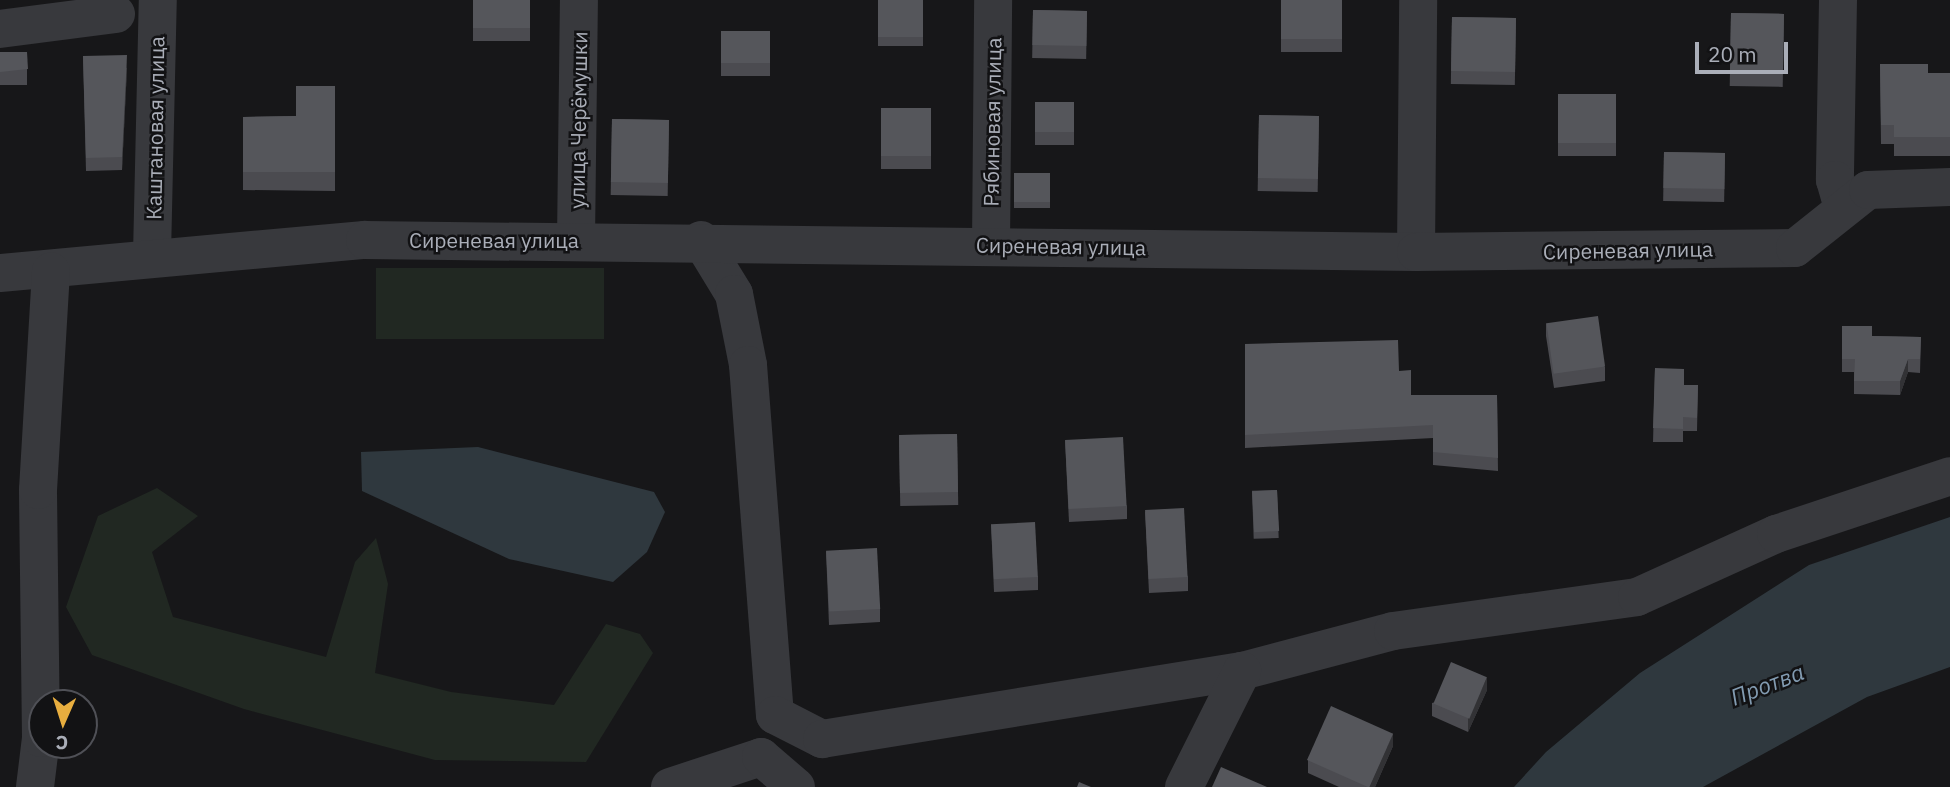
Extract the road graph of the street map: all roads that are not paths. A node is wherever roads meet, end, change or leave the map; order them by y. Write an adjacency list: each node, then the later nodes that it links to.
1 (158, 0): 14 (street, Каштановая улица)
2 (579, 0): 10 (street, улица Черёмушки)
3 (993, 0): 12 (street, Рябиновая улица)
4 (1418, 0): 13 (street)
5 (1838, 0): 9 (street)
6 (116, 14): 7 (street)
7 (0, 29)
8 (1950, 187): 9 (street, Сиреневая улица)
9 (1842, 205): 13 (street, Сиреневая улица)
10 (576, 240): 11 (street, Сиреневая улица); 14 (street, Сиреневая улица)
11 (701, 240): 12 (street, Сиреневая улица); 19 (street)
12 (991, 245): 13 (street, Сиреневая улица)
13 (1416, 253)
14 (152, 255): 15 (street, Сиреневая улица)
15 (51, 271): 16 (street, Сиреневая улица); 20 (street)
16 (0, 273)
17 (1950, 477): 18 (street)
18 (1242, 671): 19 (street); 23 (street)
19 (822, 739): 22 (street)
20 (35, 787)
21 (670, 787): 22 (street)
22 (798, 787)
23 (1184, 787)

